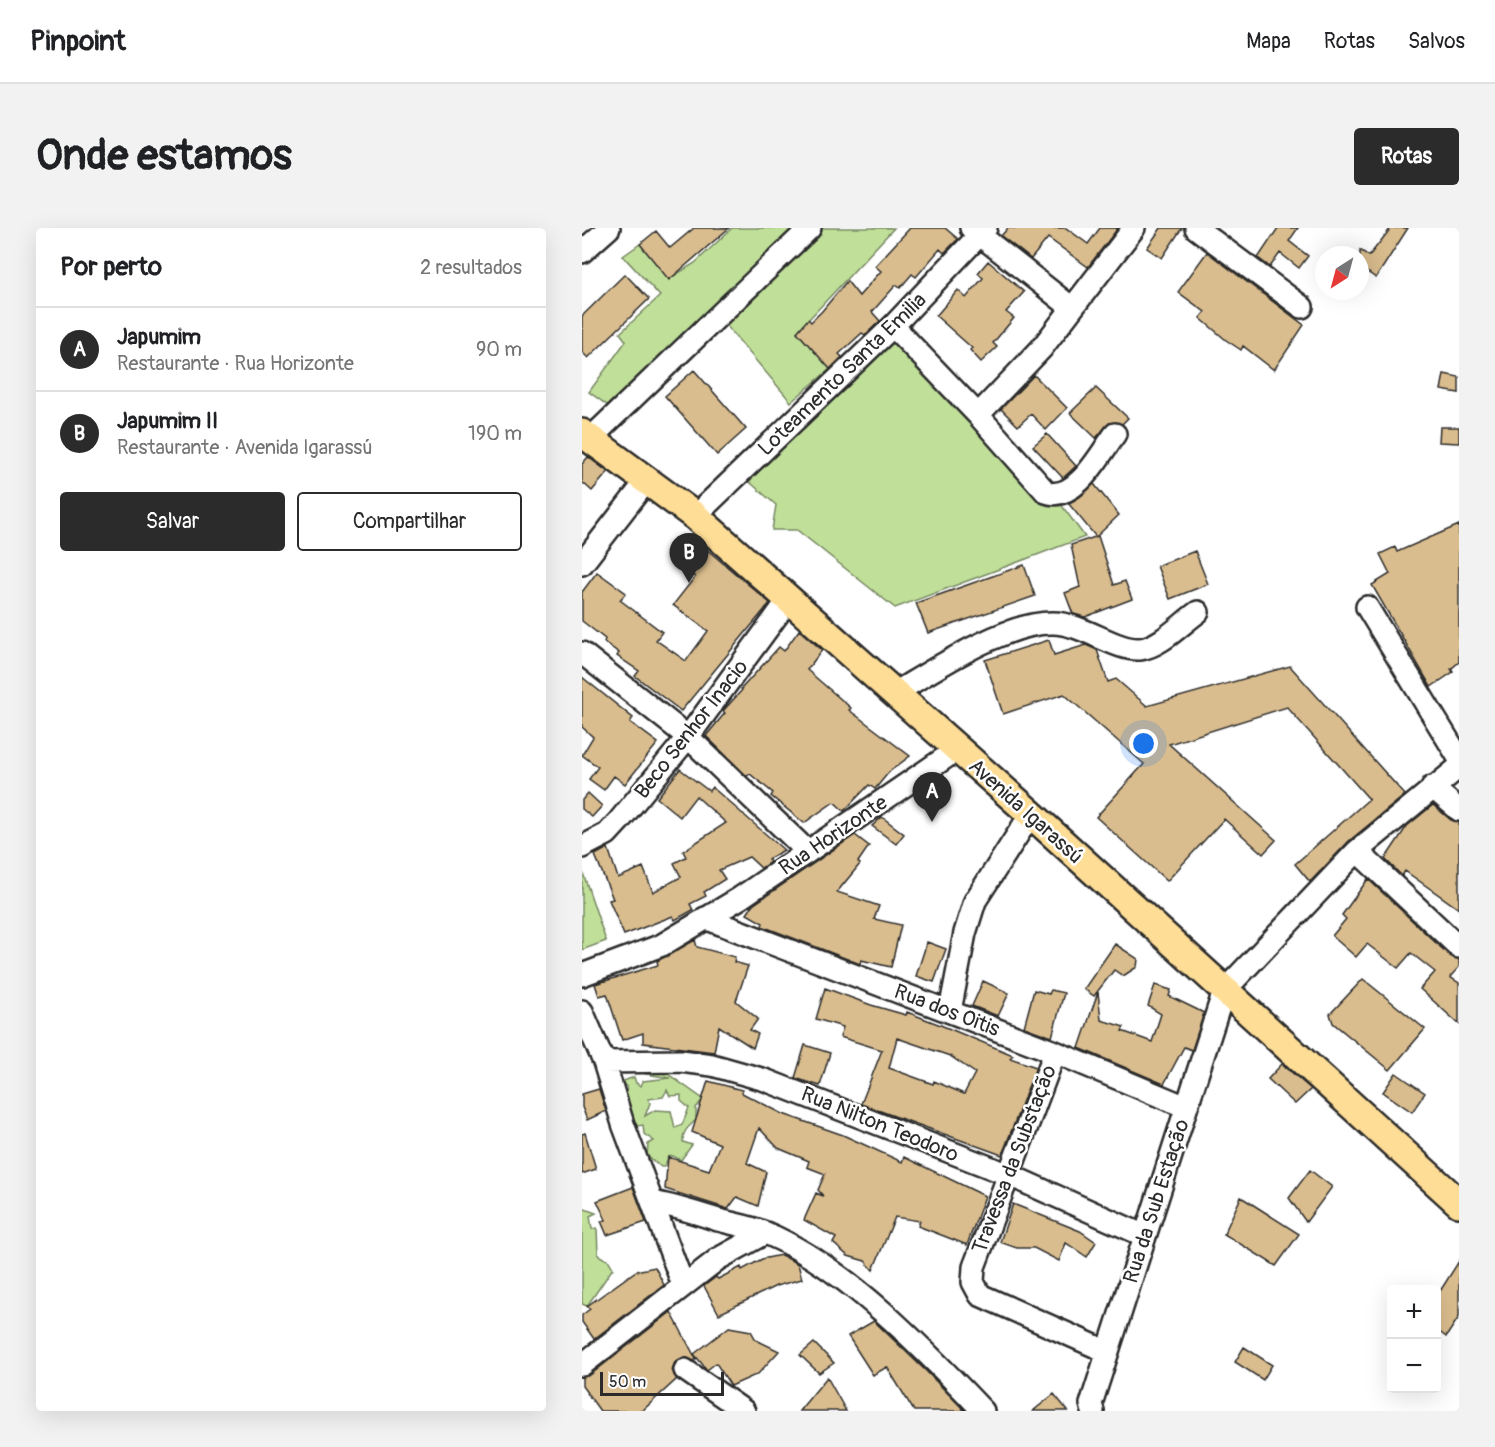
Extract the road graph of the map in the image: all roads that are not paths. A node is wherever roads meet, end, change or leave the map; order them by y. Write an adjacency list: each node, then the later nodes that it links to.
1 (609, 228): 6 (street)
2 (810, 228): 12 (street)
3 (1134, 228): 8 (street)
4 (1196, 228): 7 (street)
5 (979, 230): 8 (street); 9 (street, Loteamento Santa Emilia)
6 (582, 252)
7 (1302, 307)
8 (1072, 308): 10 (street)
9 (893, 326): 10 (street); 14 (street, Loteamento Santa Emilia)
10 (978, 415): 11 (street)
11 (1115, 434)
12 (586, 436): 13 (main road, Avenida Igarassú)
13 (648, 479): 14 (main road, Avenida Igarassú); 15 (street)
14 (695, 516): 16 (main road, Avenida Igarassú)
15 (582, 564)
16 (789, 599): 20 (main road, Avenida Igarassú); 21 (street, Beco Senhor Inacio)
17 (1367, 607): 23 (street)
18 (1198, 612): 20 (street)
19 (582, 653): 21 (street)
20 (895, 693): 22 (main road, Avenida Igarassú)
21 (688, 737): 28 (street, Beco Senhor Inacio); 30 (street)
22 (958, 749): 27 (main road, Avenida Igarassú); 30 (street, Rua Horizonte)
23 (1459, 758)
24 (1459, 767): 25 (street)
25 (1432, 787): 26 (street); 29 (street)
26 (1459, 810)
27 (1031, 814): 34 (main road, Avenida Igarassú); 36 (street)
28 (582, 847)
29 (1357, 851): 32 (street); 34 (street)
30 (808, 852): 31 (street, Rua Horizonte)
31 (705, 918): 33 (street, Rua Horizonte); 36 (street, Rua dos Oitis)
32 (1459, 947)
33 (582, 975)
34 (1224, 991): 39 (street, Rua da Sub Estação); 42 (main road, Avenida Igarassú)
35 (582, 1011): 38 (street)
36 (950, 1011): 37 (street, Rua dos Oitis)
37 (1055, 1052): 39 (street, Rua dos Oitis); 40 (street, Travessa da Substação)
38 (604, 1062): 40 (street, Rua Nilton Teodoro); 41 (street)
39 (1186, 1107): 44 (street, Rua da Sub Estação)
40 (1007, 1174): 44 (street, Rua Nilton Teodoro); 46 (street, Travessa da Substação)
41 (652, 1202): 43 (street); 45 (street)
42 (1459, 1203)
43 (765, 1233): 45 (street); 50 (street)
44 (1144, 1236): 46 (street, Rua da Sub Estação)
45 (683, 1285): 47 (street)
46 (1108, 1352): 51 (street, Rua da Sub Estação)
47 (582, 1365)
48 (685, 1370): 49 (street)
49 (744, 1411)
50 (983, 1411)
51 (1093, 1411)

